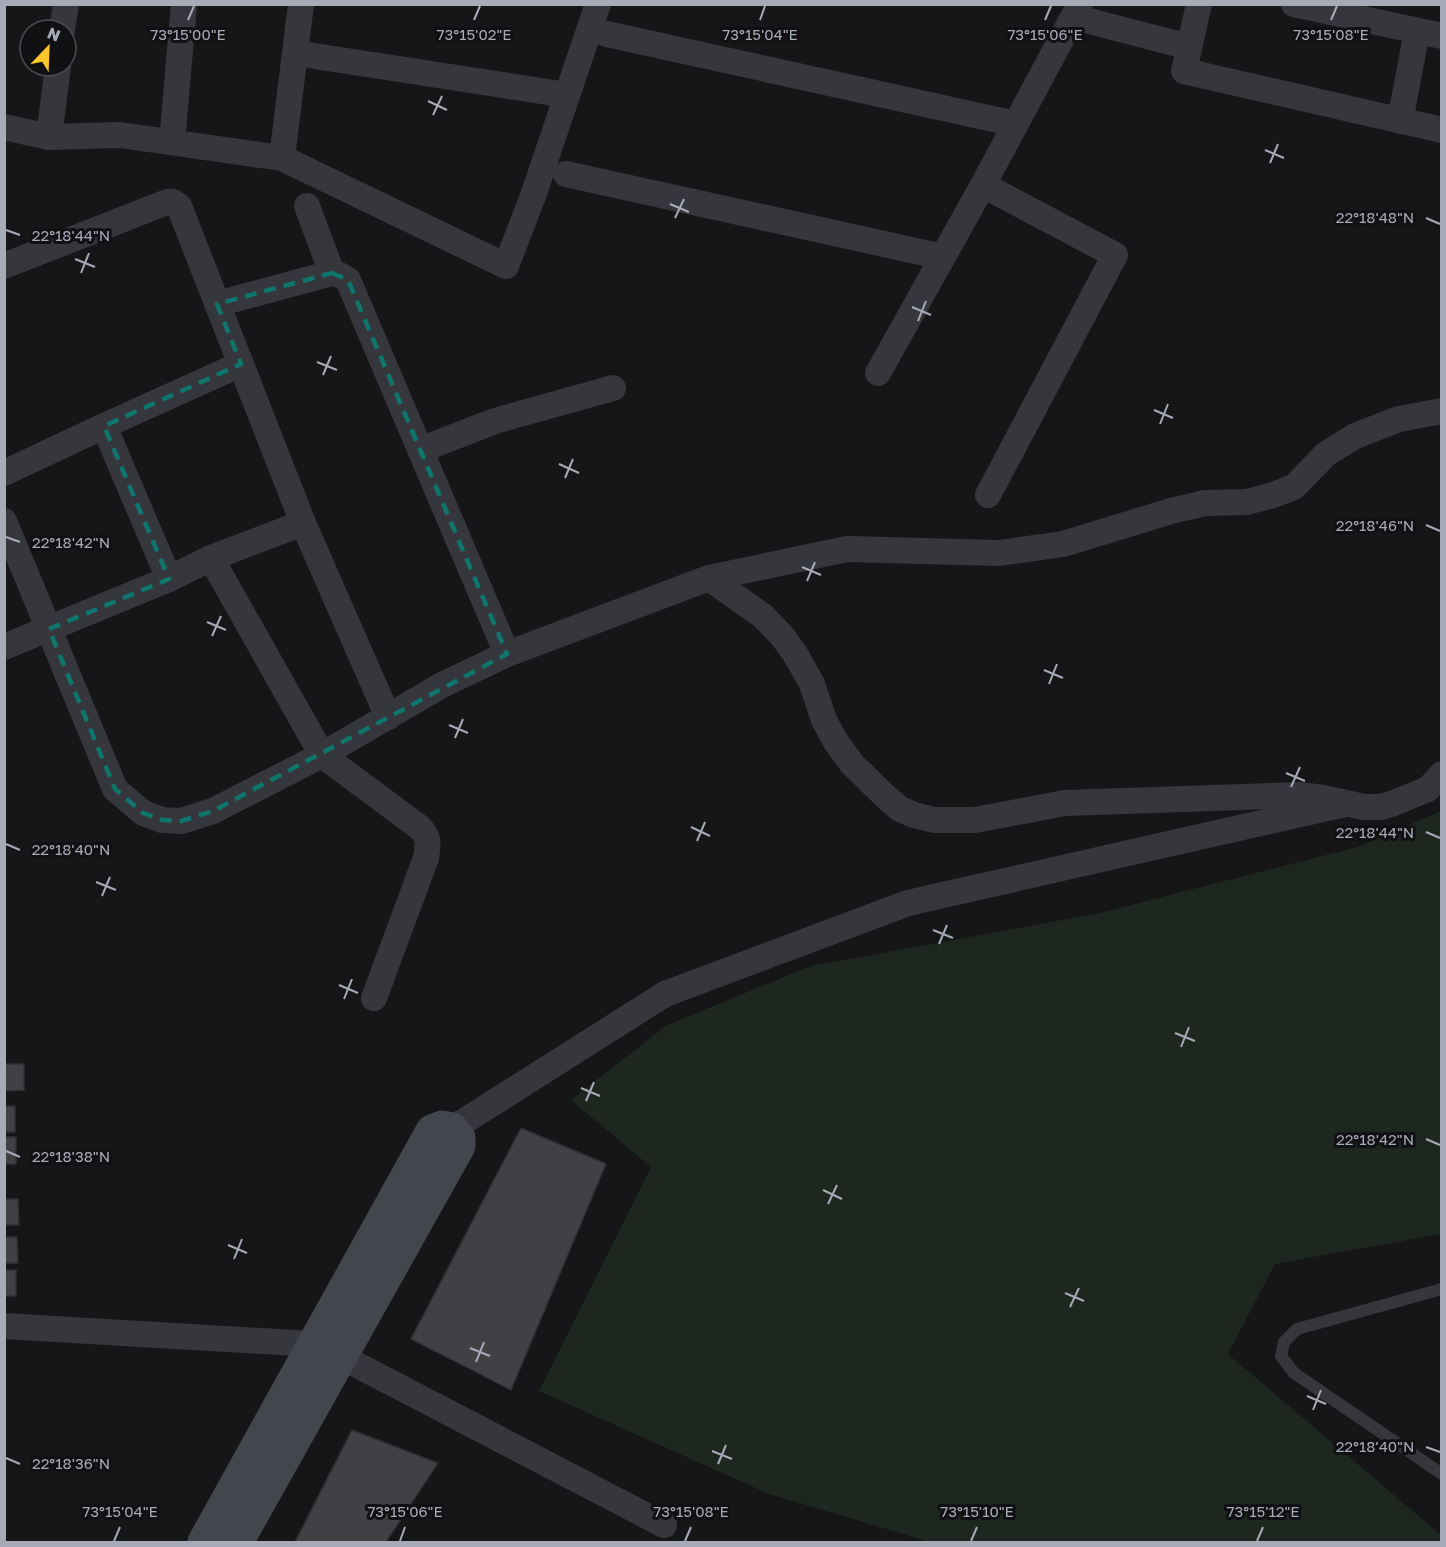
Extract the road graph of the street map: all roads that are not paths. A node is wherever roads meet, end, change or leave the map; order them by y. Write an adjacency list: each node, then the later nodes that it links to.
1 (184, 4): 18 (street)
2 (301, 4): 10 (street)
3 (598, 4): 12 (street)
4 (1199, 4): 9 (street)
5 (1294, 4): 7 (street)
6 (1077, 11): 9 (street); 14 (street)
7 (1429, 33): 13 (street)
8 (607, 34): 14 (street)
9 (1189, 47): 13 (street)
10 (295, 53): 12 (street); 19 (street)
11 (56, 78): 17 (street)
12 (567, 95): 19 (street)
13 (1400, 121): 16 (street)
14 (1016, 124): 21 (street)
15 (4, 127): 17 (street)
16 (1442, 130)
17 (49, 137): 18 (street)
18 (172, 142): 19 (street)
19 (282, 158)
20 (566, 174): 23 (street)
21 (983, 185): 23 (street); 34 (street)
22 (307, 207): 25 (street)
23 (943, 257): 28 (street)
24 (4, 266): 26 (street)
25 (332, 273): 26 (street); 32 (street)
26 (218, 304): 27 (street)
27 (241, 364): 31 (street); 36 (street)
28 (878, 373)
29 (613, 388): 32 (street)
30 (1442, 411): 38 (street)
31 (104, 426): 33 (street); 39 (street)
32 (420, 450): 42 (street)
33 (4, 473)
34 (988, 495)
35 (4, 521): 40 (street)
36 (303, 523): 37 (street); 43 (street)
37 (211, 558): 39 (street); 44 (street)
38 (709, 578): 42 (street); 46 (street)
39 (170, 579): 40 (street)
40 (49, 629): 41 (street); 44 (street)
41 (4, 647)
42 (507, 654): 43 (street)
43 (388, 717): 44 (street)
44 (322, 755): 47 (street)
45 (1442, 774): 46 (street)
46 (1345, 804): 48 (street)
47 (374, 998)
48 (452, 1129): 51 (street)
49 (1442, 1289): 52 (lane)
50 (4, 1326): 51 (street)
51 (327, 1350): 53 (street); 54 (street); 55 (street)
52 (1442, 1474)
53 (664, 1525)
54 (204, 1542)
55 (237, 1542)

